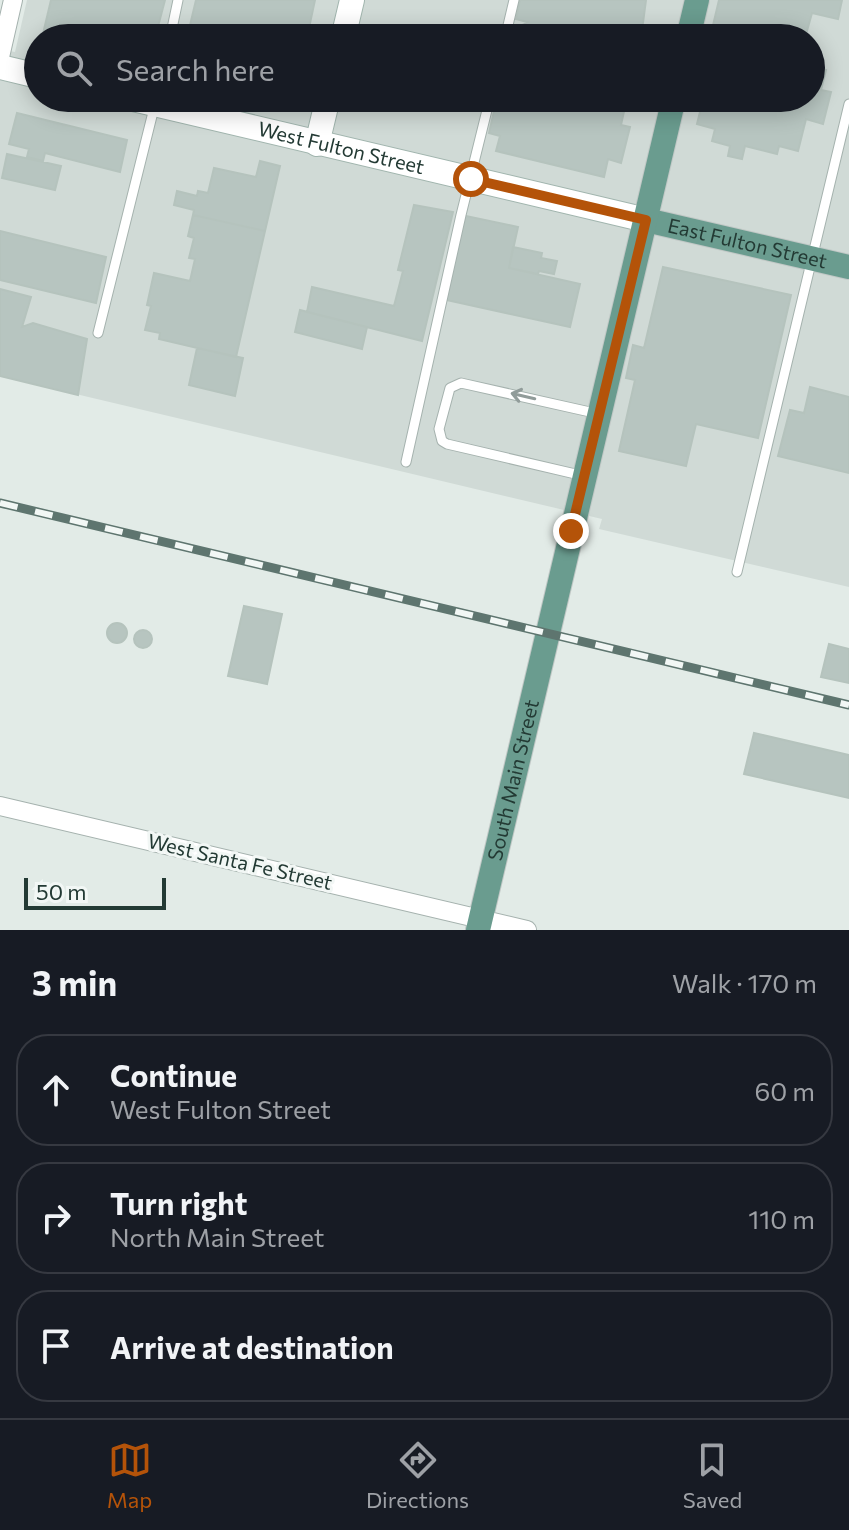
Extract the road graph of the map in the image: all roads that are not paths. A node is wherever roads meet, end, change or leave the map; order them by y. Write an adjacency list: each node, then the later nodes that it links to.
1 (13, 0): 10 (street)
2 (178, 0): 6 (lane)
3 (352, 0): 7 (street)
4 (514, 0): 8 (lane)
5 (697, 0): 9 (main road)
6 (173, 24)
7 (346, 24)
8 (508, 24)
9 (691, 24)
10 (0, 57)
11 (0, 67): 12 (street)
12 (24, 73)
13 (849, 104): 22 (lane)
14 (152, 112): 24 (lane)
15 (196, 112): 19 (street, West Fulton Street)
16 (325, 112): 19 (street)
17 (487, 112): 20 (lane)
18 (671, 112): 21 (main road, South Main Street)
19 (317, 144): 20 (street, West Fulton Street)
20 (471, 179): 21 (street, West Fulton Street); 26 (lane)
21 (646, 220): 22 (main road, East Fulton Street); 25 (main road, South Main Street)
22 (813, 258): 23 (main road, East Fulton Street); 28 (lane)
23 (849, 267)
24 (98, 333)
25 (599, 414): 27 (main road, South Main Street); 27 (lane, one-way to 27)
26 (406, 462)
27 (584, 476): 30 (main road, South Main Street)
28 (737, 572)
29 (0, 806): 30 (street, West Santa Fe Street)
30 (480, 924): 31 (street, West Santa Fe Street)
31 (527, 930)

